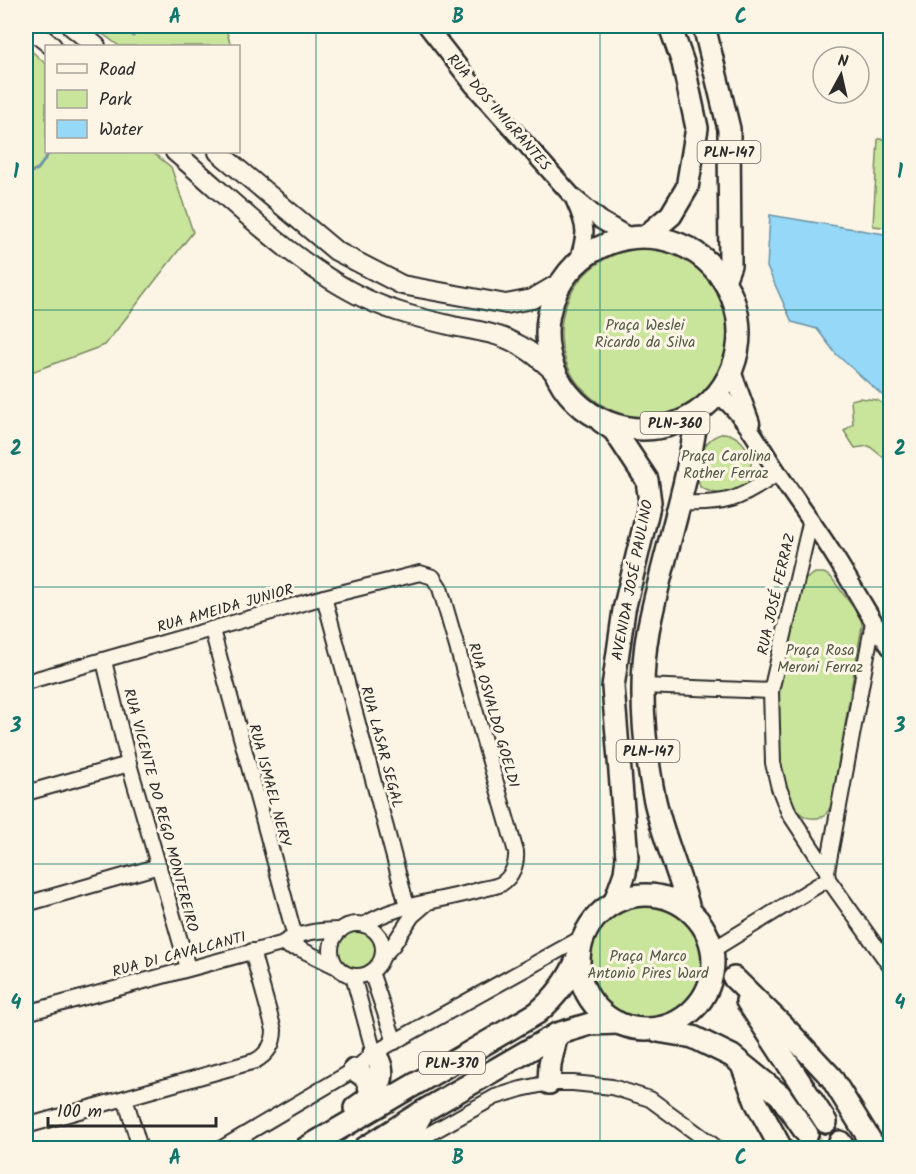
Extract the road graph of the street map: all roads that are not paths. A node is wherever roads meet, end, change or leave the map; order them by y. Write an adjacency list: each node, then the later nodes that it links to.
1 (27, 26): 6 (main road)
2 (71, 26): 7 (main road)
3 (427, 26): 10 (street, RUA DOS IMIGRANTES)
4 (670, 26): 11 (main road, PLN-147)
5 (704, 26): 13 (main road, PLN-147)
6 (51, 45)
7 (95, 45)
8 (176, 153): 16 (main road, PLN-360)
9 (219, 153): 14 (main road, PLN-360)
10 (573, 197): 11 (street, RUA DOS IMIGRANTES); 12 (street, RUA DOS IMIGRANTES)
11 (638, 238): 12 (main road, PLN-360); 13 (main road, PLN-360)
12 (578, 262): 14 (main road, PLN-360)
13 (724, 280): 15 (main road, PLN-360)
14 (561, 282): 16 (main road, PLN-360)
15 (732, 372): 17 (main road, PLN-360); 20 (street)
16 (555, 373): 19 (main road, PLN-360)
17 (717, 394): 18 (main road, PLN-360); 20 (street)
18 (698, 412): 19 (main road, PLN-360); 22 (main road, AVENIDA JOSÉ PAULINO / PLN-147)
19 (598, 418): 37 (main road, AVENIDA JOSÉ PAULINO / PLN-147)
20 (753, 432): 21 (street)
21 (778, 473): 22 (street); 23 (street)
22 (680, 503): 31 (main road, AVENIDA JOSÉ PAULINO / PLN-147)
23 (811, 519): 26 (street); 32 (street, RUA JOSÉ FERRAZ)
24 (433, 577): 25 (street, RUA AMEIDA JUNIOR); 38 (street, RUA OSVALDO GOELDI)
25 (324, 597): 27 (street, RUA AMEIDA JUNIOR); 40 (street, RUA LASAR SEGAL)
26 (873, 622): 28 (street); 36 (street)
27 (212, 630): 29 (street, RUA AMEIDA JUNIOR); 44 (street, RUA ISMAEL NERY)
28 (891, 647)
29 (104, 661): 30 (street, RUA AMEIDA JUNIOR); 33 (street, RUA VICENTE DO REGO MONTEREIRO)
30 (26, 682)
31 (643, 686): 32 (street); 41 (main road, AVENIDA JOSÉ PAULINO / PLN-147)
32 (771, 691): 36 (street, RUA JOSÉ FERRAZ)
33 (129, 764): 34 (street); 35 (street, RUA VICENTE DO REGO MONTEREIRO)
34 (26, 793)
35 (159, 866): 39 (street); 51 (street, RUA VICENTE DO REGO MONTEREIRO)
36 (828, 875): 47 (street); 49 (street, RUA JOSÉ FERRAZ)
37 (615, 901): 41 (main road, PLN-370); 45 (main road, PLN-370)
38 (428, 903): 40 (street); 48 (street)
39 (26, 904)
40 (407, 906): 42 (street)
41 (689, 909): 47 (main road, PLN-370)
42 (364, 925): 43 (street); 48 (street)
43 (341, 930): 44 (street, RUA DI CAVALCANTI); 50 (street)
44 (295, 942): 46 (street, RUA DI CAVALCANTI); 50 (street)
45 (581, 947): 56 (main road, PLN-370); 59 (street); 70 (main road, PLN-370)
46 (252, 951): 51 (street, RUA DI CAVALCANTI); 64 (street)
47 (714, 951): 54 (main road); 57 (main road, PLN-370)
48 (383, 956): 52 (street)
49 (891, 966)
50 (337, 967): 53 (street)
51 (188, 968): 55 (street, RUA DI CAVALCANTI)
52 (371, 972): 53 (street); 59 (street)
53 (353, 976): 60 (street)
54 (734, 978): 67 (main road); 78 (main road)
55 (26, 1013)
56 (618, 1023): 57 (main road, PLN-370); 58 (main road, PLN-370)
57 (652, 1029): 61 (main road)
58 (557, 1034): 63 (main road); 66 (main road, PLN-370)
59 (395, 1042): 60 (street)
60 (374, 1053): 62 (street); 65 (main road)
61 (742, 1064): 69 (main road); 77 (main road)
62 (354, 1070): 65 (main road); 72 (street)
63 (549, 1083): 75 (street); 76 (street)
64 (125, 1098): 68 (street); 71 (street)
65 (370, 1098): 70 (main road)
66 (422, 1112): 74 (main road, PLN-370); 75 (main road)
67 (826, 1122)
68 (26, 1126)
69 (807, 1134)
70 (326, 1137): 73 (main road, PLN-370)
71 (140, 1149)
72 (222, 1149)
73 (306, 1149)
74 (365, 1149)
75 (404, 1149)
76 (717, 1149)
77 (780, 1149)
78 (875, 1149)

